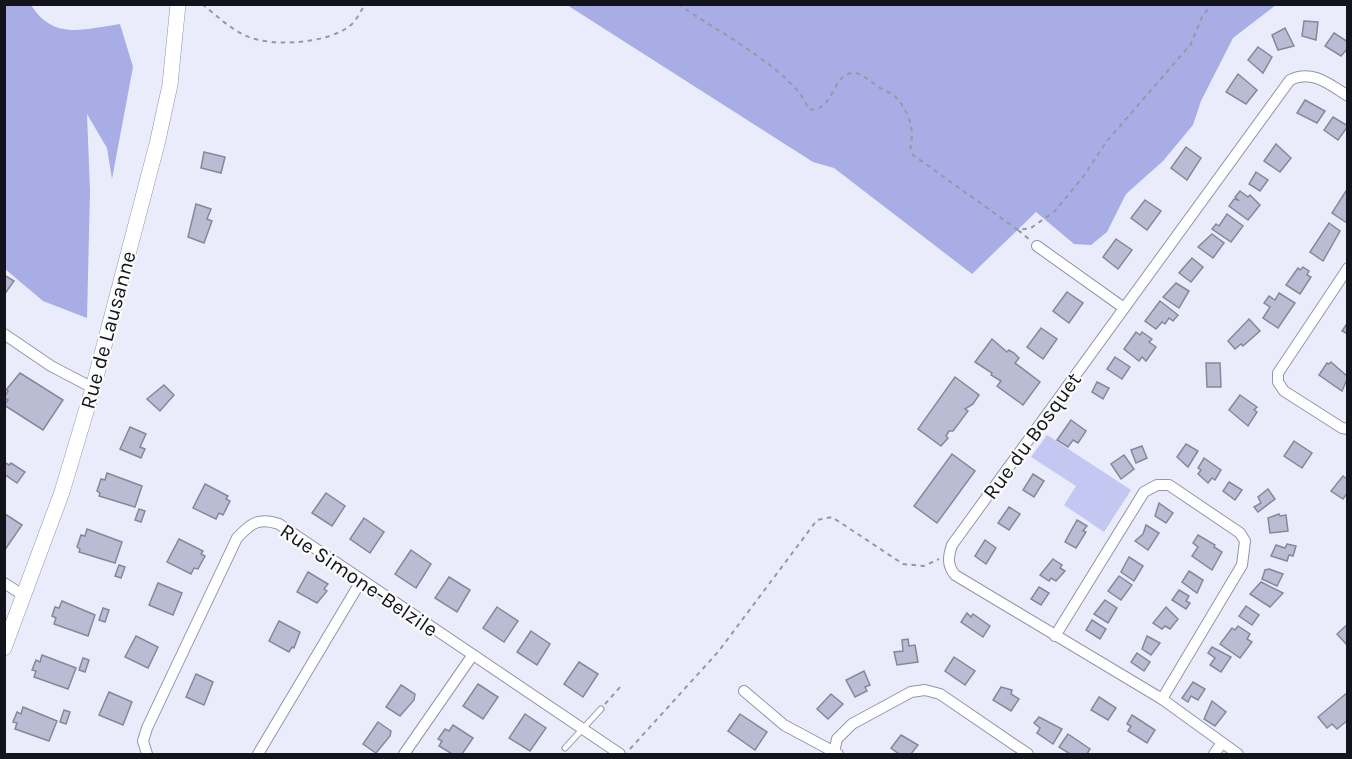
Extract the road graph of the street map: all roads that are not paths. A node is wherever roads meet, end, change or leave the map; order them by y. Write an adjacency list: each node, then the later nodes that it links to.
1 (178, 4): 7 (street, Rue de Lausanne)
2 (1347, 96): 5 (street, Rue du Bosquet)
3 (1037, 246): 5 (street)
4 (1347, 268): 8 (street)
5 (1124, 309): 12 (street, Rue du Bosquet)
6 (4, 334): 7 (street)
7 (93, 388): 11 (street, Rue de Lausanne)
8 (1347, 429)
9 (361, 581): 14 (street, Rue Simone-Belzile); 22 (street, Rue Simone-Belzile); 23 (street)
10 (4, 583): 11 (street)
11 (22, 595): 13 (street, Rue de Lausanne)
12 (1055, 636): 16 (street); 16 (street)
13 (4, 648)
14 (472, 656): 18 (street, Rue Simone-Belzile); 24 (street)
15 (744, 691): 21 (street)
16 (1162, 699): 19 (street)
17 (601, 709): 18 (lane)
18 (584, 730): 20 (lane); 25 (street, Rue Simone-Belzile)
19 (1222, 743): 27 (street); 28 (street)
20 (565, 748)
21 (836, 753): 26 (street)
22 (147, 754)
23 (258, 754)
24 (404, 754)
25 (620, 754)
26 (1028, 754)
27 (1214, 754)
28 (1238, 754)

